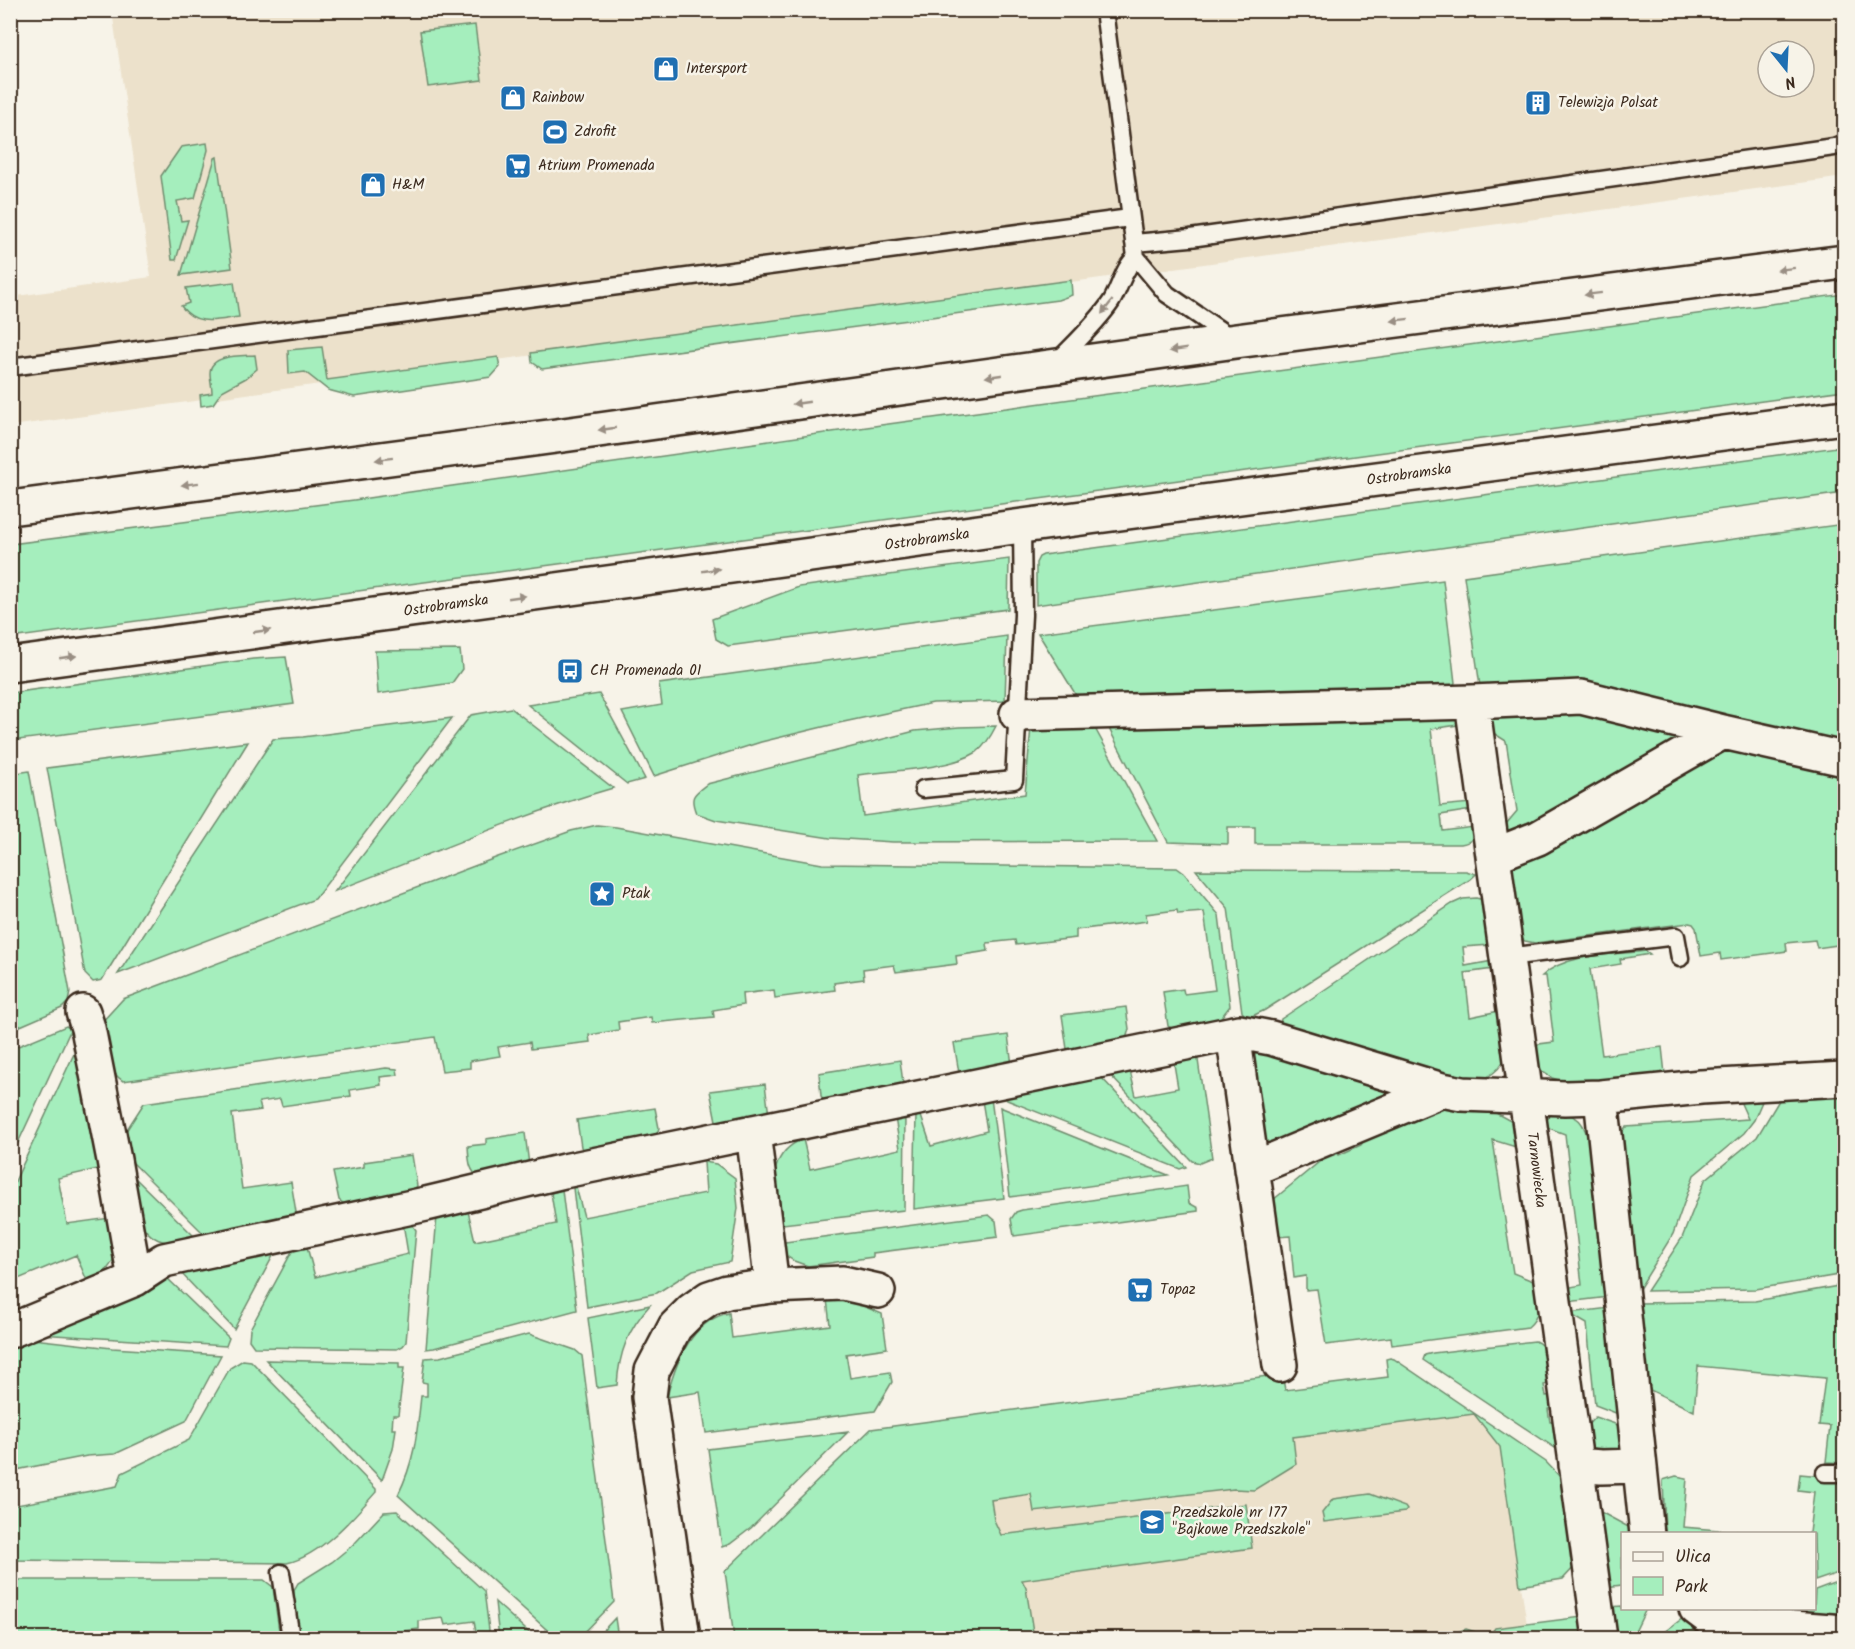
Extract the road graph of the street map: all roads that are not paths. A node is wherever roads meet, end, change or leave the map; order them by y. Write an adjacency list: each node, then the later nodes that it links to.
1 (1104, 10): 3 (lane)
2 (1845, 144): 4 (lane)
3 (1130, 218): 4 (lane); 7 (lane)
4 (1135, 250): 6 (lane); 8 (lane, one-way to 8)
5 (1845, 262): 6 (street, one-way to 6)
6 (1236, 341): 8 (street, one-way to 8)
7 (10, 367)
8 (1052, 368): 10 (street, one-way to 10)
9 (1845, 417): 11 (street, Ostrobramska)
10 (10, 508)
11 (1022, 526): 12 (street, Ostrobramska, one-way to 11); 14 (lane)
12 (10, 665)
13 (1472, 702): 14 (street); 15 (street); 18 (street, Tarnowiecka)
14 (1017, 714): 17 (lane)
15 (1723, 732): 16 (street); 18 (street)
16 (1845, 759)
17 (923, 789)
18 (1493, 856): 19 (street, Tarnowiecka)
19 (1508, 957): 20 (lane); 25 (street, Tarnowiecka)
20 (1680, 958)
21 (83, 1012): 29 (street)
22 (1233, 1033): 24 (street); 27 (street); 28 (street)
23 (1845, 1079): 26 (street)
24 (1442, 1090): 25 (street); 28 (street)
25 (1527, 1096): 26 (street); 34 (street, Tarnowiecka)
26 (1601, 1097): 35 (street)
27 (753, 1132): 29 (street); 30 (street)
28 (1252, 1169): 33 (street)
29 (135, 1279): 32 (street)
30 (772, 1286): 31 (street); 43 (street)
31 (878, 1291)
32 (10, 1331)
33 (1280, 1365)
34 (1576, 1465): 35 (street); 44 (street, Tarnowiecka)
35 (1639, 1466): 38 (street)
36 (1825, 1473): 37 (lane)
37 (1845, 1473)
38 (1647, 1532)
39 (281, 1573): 42 (lane)
40 (1699, 1610): 41 (street)
41 (1845, 1632)
42 (291, 1638)
43 (683, 1638)
44 (1600, 1638)

